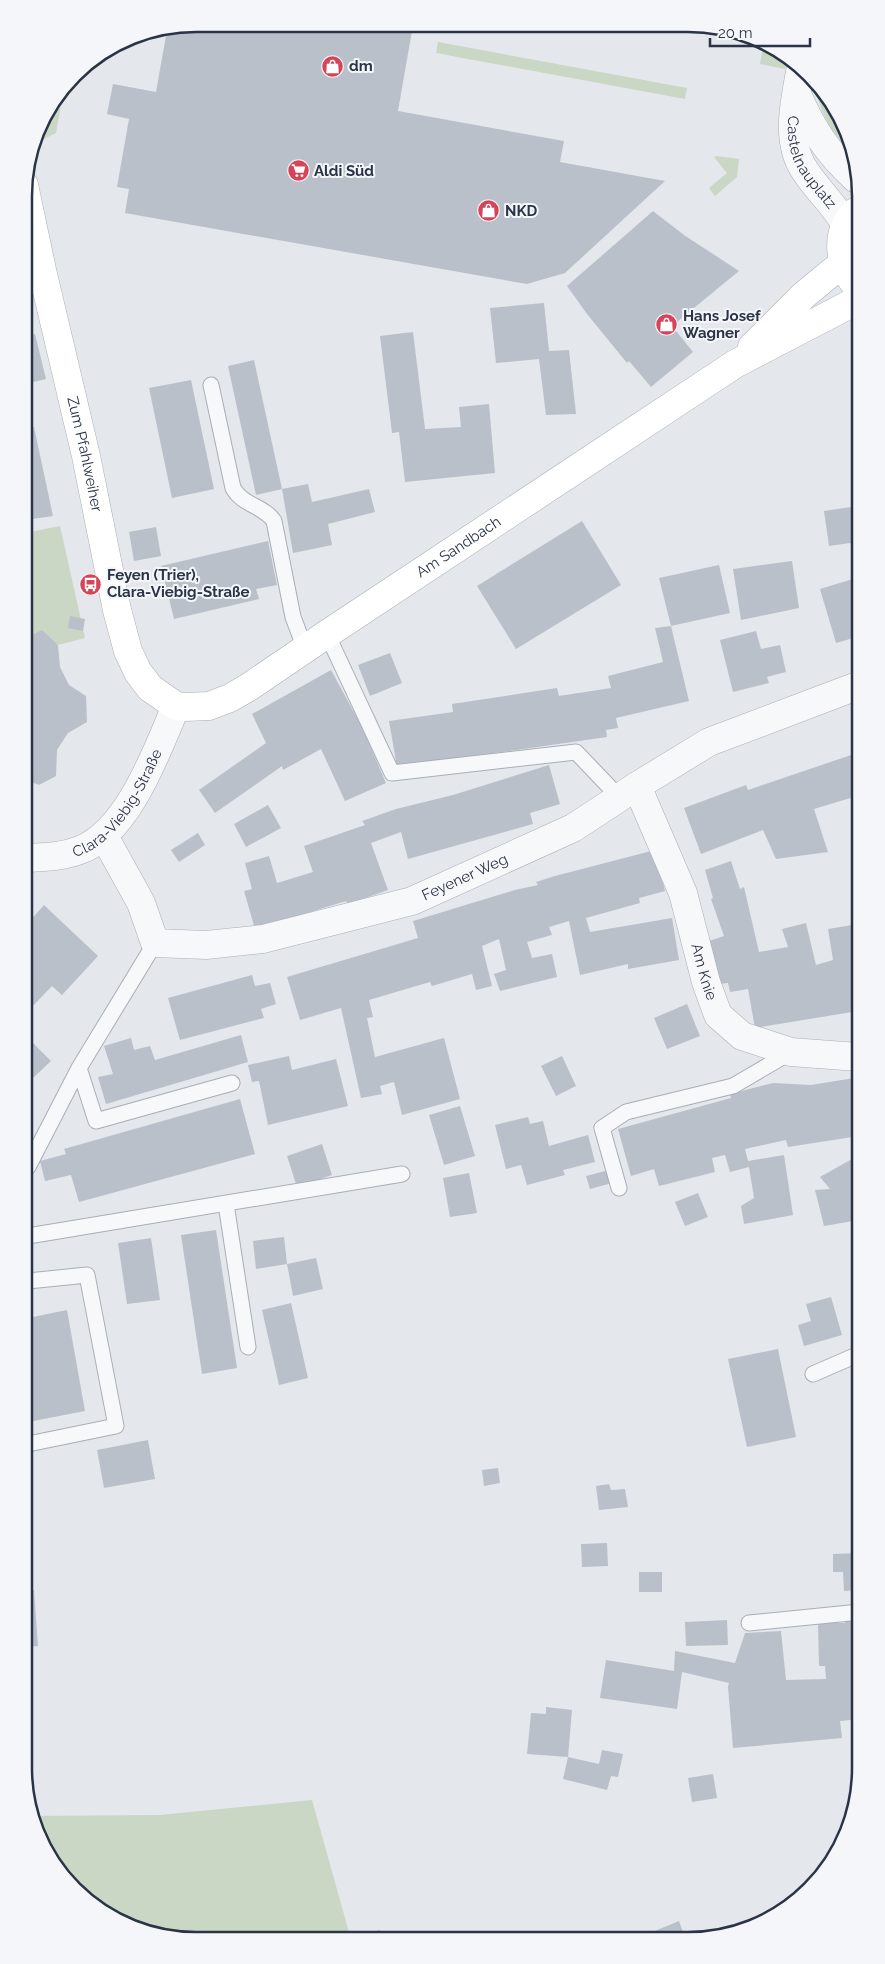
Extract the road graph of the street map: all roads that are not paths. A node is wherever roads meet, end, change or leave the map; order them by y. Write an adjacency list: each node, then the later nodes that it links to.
1 (799, 77): 2 (street, Castelnauplatz)
2 (797, 94): 3 (street, Castelnauplatz); 4 (street, Castelnauplatz)
3 (851, 174)
4 (851, 219): 5 (street)
5 (843, 263): 7 (street); 9 (street, Am Sandbach)
6 (33, 272): 13 (street, Zum Pfahlweiher)
7 (852, 281)
8 (852, 303): 9 (street, Am Sandbach)
9 (735, 364): 11 (street, Am Sandbach)
10 (211, 385): 11 (lane)
11 (316, 642): 13 (street, Am Sandbach); 14 (lane)
12 (852, 688): 14 (street, Feyener Weg)
13 (176, 706): 15 (street, Clara-Viebig-Straße)
14 (628, 792): 17 (street, Feyener Weg); 18 (street, Am Knie)
15 (104, 836): 16 (street, Clara-Viebig-Straße); 17 (street)
16 (33, 858)
17 (155, 943): 20 (lane)
18 (791, 1052): 19 (street, Am Knie); 24 (lane)
19 (852, 1057)
20 (80, 1068): 21 (lane); 22 (lane)
21 (232, 1083)
22 (32, 1159)
23 (402, 1174): 25 (lane)
24 (620, 1188)
25 (226, 1204): 26 (lane); 28 (lane)
26 (32, 1235)
27 (32, 1280): 31 (lane)
28 (248, 1347)
29 (852, 1357): 30 (lane)
30 (813, 1374)
31 (32, 1443)
32 (852, 1613): 33 (lane)
33 (750, 1623)

